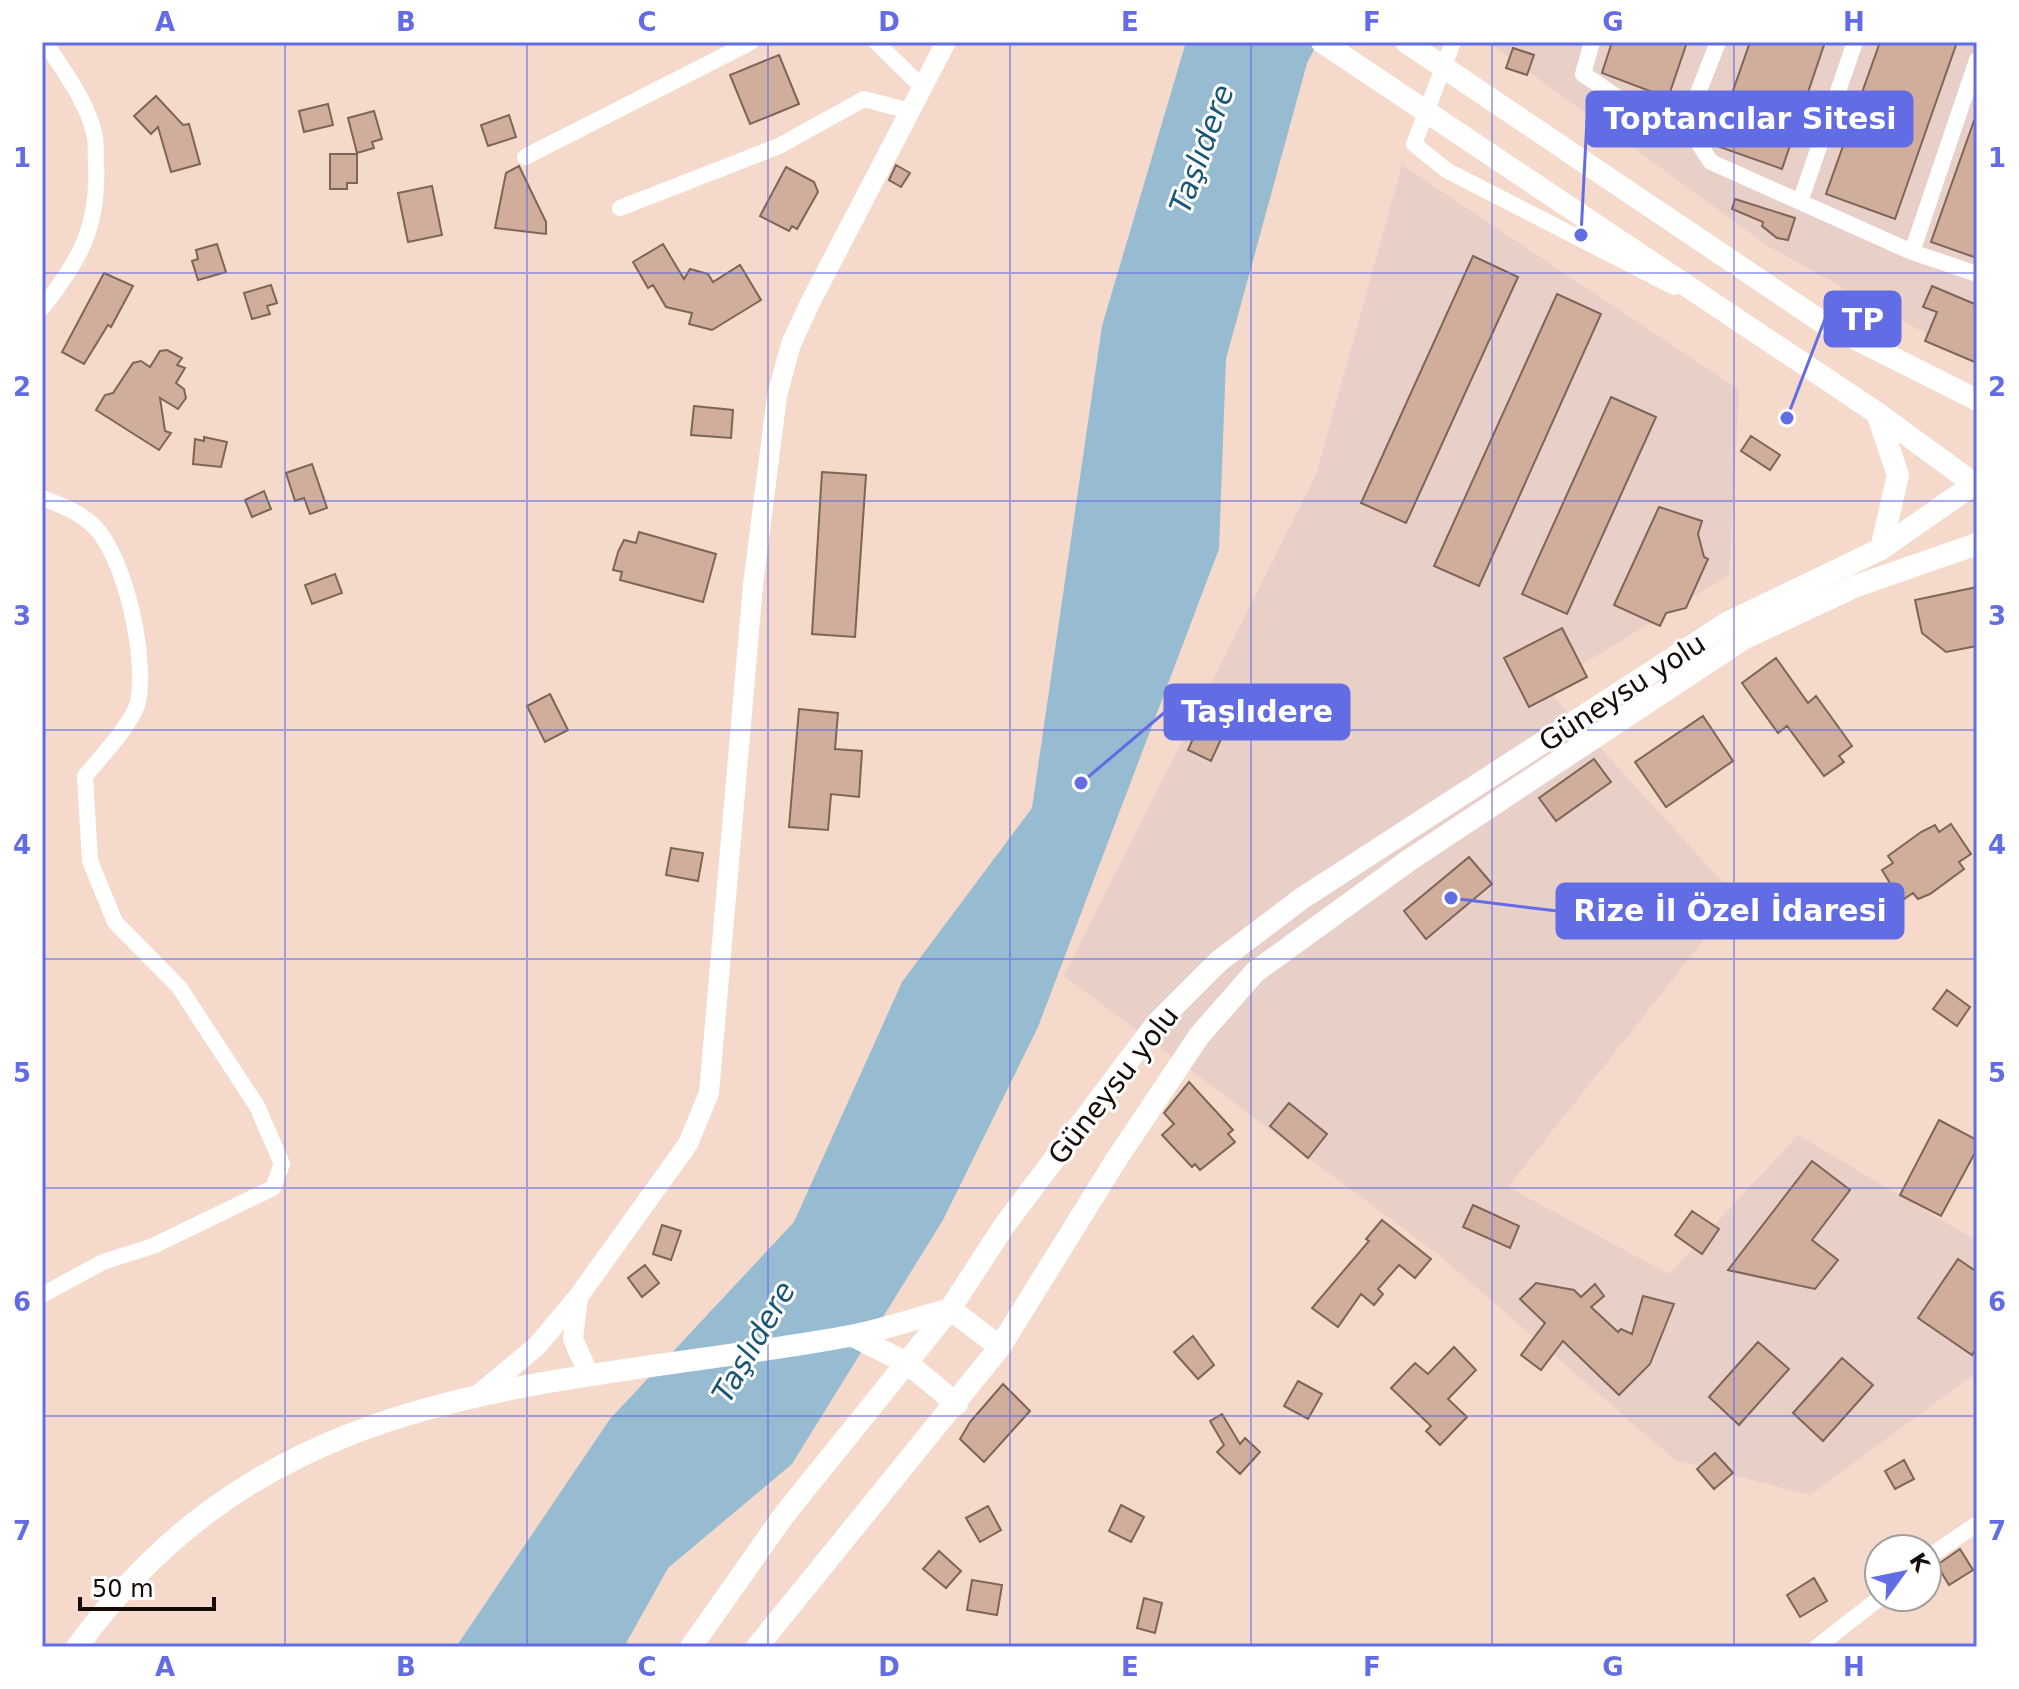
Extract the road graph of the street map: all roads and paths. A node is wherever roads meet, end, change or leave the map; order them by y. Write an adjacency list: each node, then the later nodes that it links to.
1 (45, 42): 20 (street)
2 (751, 42): 15 (street)
3 (876, 42): 12 (street)
4 (946, 42): 12 (street)
5 (1322, 42): 21 (main road)
6 (1406, 42): 22 (main road)
7 (1453, 42): 21 (street)
8 (1592, 42): 14 (street)
9 (1718, 42): 14 (street)
10 (1855, 42): 16 (street)
11 (1977, 60): 18 (street)
12 (924, 89): 13 (street)
13 (910, 111): 17 (street); 29 (street)
14 (1686, 124): 16 (street)
15 (525, 157)
16 (1800, 202): 18 (street)
17 (620, 208)
18 (1912, 252): 19 (street)
19 (1977, 274)
20 (42, 308)
21 (1733, 316): 23 (main road)
22 (1977, 400)
23 (1877, 413): 24 (main road); 27 (main road)
24 (1976, 485): 27 (main road, Güneysu yolu)
25 (42, 498): 28 (street)
26 (1977, 544): 32 (main road)
27 (1881, 549): 30 (main road, Güneysu yolu)
28 (42, 1295)
29 (578, 1297): 34 (street); 35 (street)
30 (950, 1309): 31 (main road); 32 (main road); 33 (main road, Güneysu yolu)
31 (853, 1336): 33 (main road); 34 (main road)
32 (1000, 1347): 36 (main road)
33 (907, 1363): 36 (main road); 41 (main road, Güneysu yolu)
34 (598, 1373): 35 (main road)
35 (479, 1394): 40 (main road)
36 (957, 1404): 42 (main road)
37 (1977, 1524): 38 (street)
38 (1943, 1547)
39 (1863, 1611): 43 (street)
40 (77, 1647)
41 (691, 1647)
42 (757, 1647)
43 (1817, 1647)

